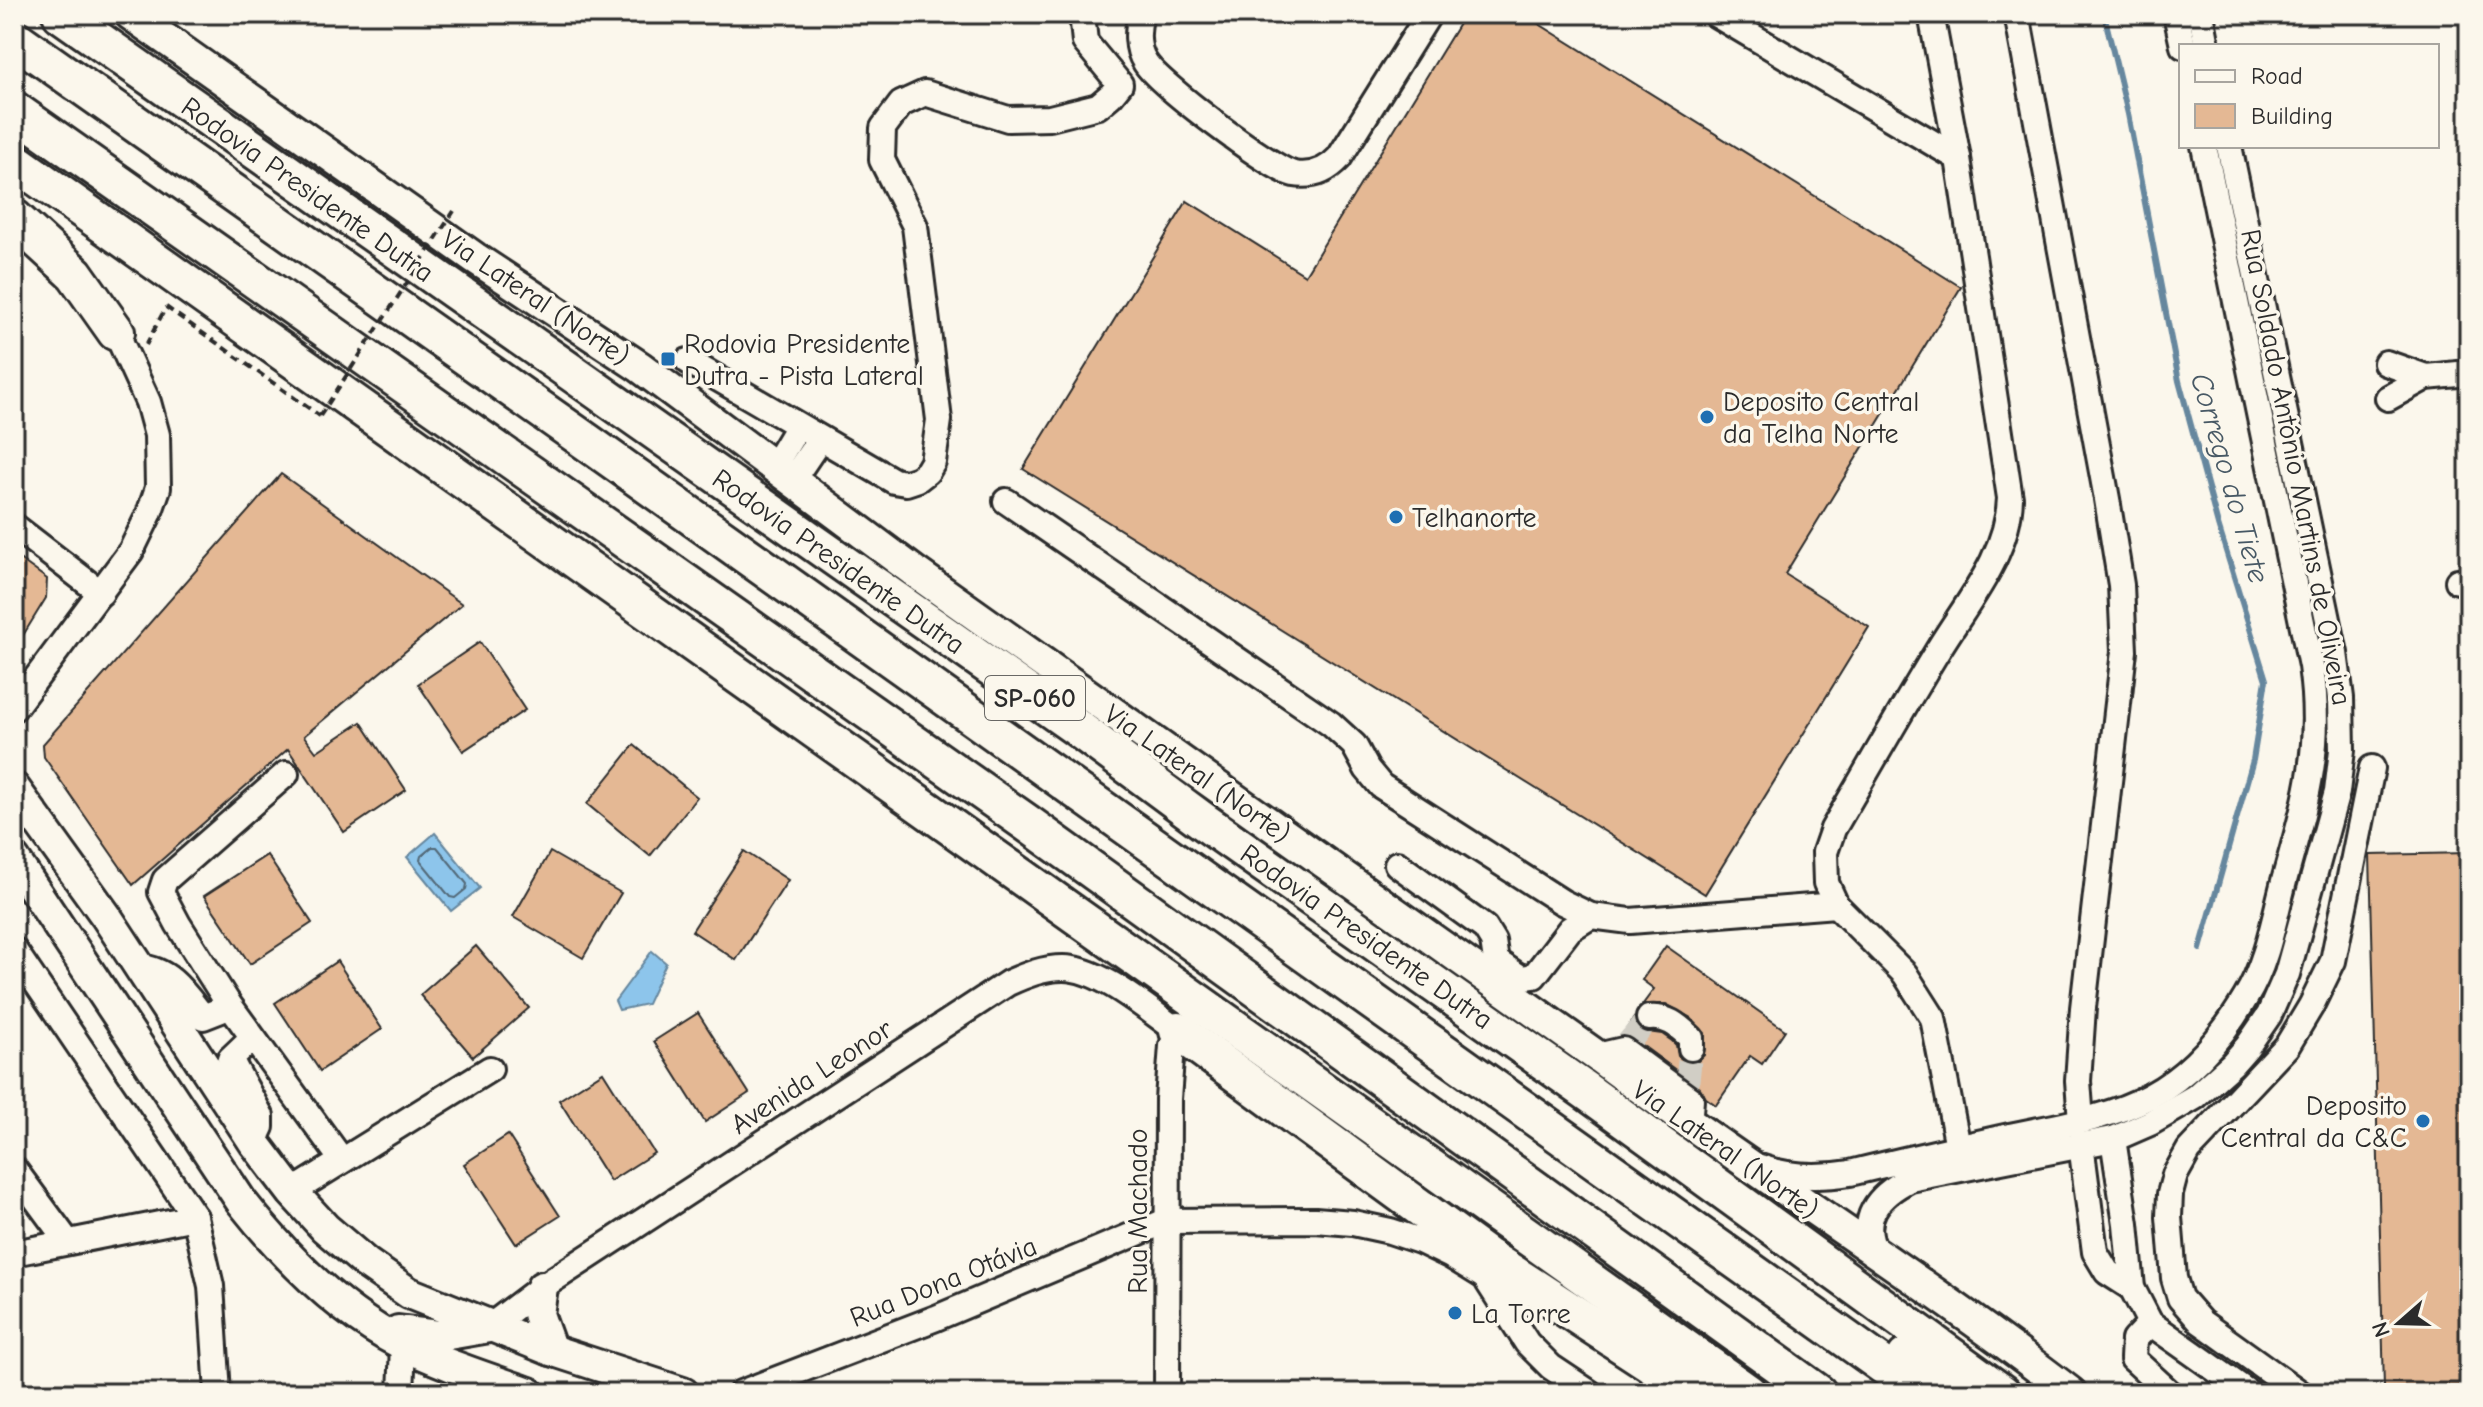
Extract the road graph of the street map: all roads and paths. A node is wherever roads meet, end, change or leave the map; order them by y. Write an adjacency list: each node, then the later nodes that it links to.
1 (61, 14): 55 (highway, Rodovia Presidente Dutra / SP-060)
2 (130, 14): 35 (main road, Via Lateral (Norte))
3 (1082, 14): 15 (street)
4 (1141, 14): 14 (street)
5 (1429, 14): 14 (street)
6 (1715, 14): 19 (street)
7 (1931, 14): 19 (street)
8 (2017, 14): 57 (street)
9 (2176, 14): 12 (street)
10 (2201, 14): 13 (street)
11 (14, 38): 89 (highway, Rodovia Presidente Dutra / SP-060)
12 (2183, 44)
13 (2207, 44)
14 (1160, 81): 15 (street)
15 (1120, 84): 33 (street)
16 (14, 110): 37 (highway)
17 (2204, 148): 34 (street, Rua Soldado Antônio Martins de Oliveira)
18 (2229, 148): 34 (street, Rua Soldado Antônio Martins de Oliveira)
19 (1958, 158): 46 (street)
20 (14, 161): 24 (highway)
21 (454, 211): 28 (path, bridge)
22 (14, 218): 25 (highway)
23 (14, 243): 25 (street)
24 (161, 265): 37 (highway); 87 (highway)
25 (116, 332): 28 (street)
26 (688, 361): 32 (street)
27 (2386, 363): 30 (street)
28 (134, 368): 39 (street)
29 (2469, 373): 30 (street)
30 (2426, 377): 31 (street)
31 (2388, 398)
32 (798, 426): 33 (street); 35 (street)
33 (820, 439): 35 (street)
34 (2278, 445): 57 (street, Rua Soldado Antônio Martins de Oliveira); 58 (street, Rua Soldado Antônio Martins de Oliveira)
35 (784, 473): 62 (main road, Via Lateral (Norte))
36 (1006, 501): 47 (street)
37 (577, 506): 88 (highway)
38 (14, 526): 39 (street)
39 (101, 593): 40 (street)
40 (14, 708)
41 (2372, 768): 95 (street)
42 (286, 774): 50 (street)
43 (14, 788): 49 (main road)
44 (14, 859): 74 (main road)
45 (1397, 864): 47 (street)
46 (1836, 905): 47 (street); 60 (street)
47 (1591, 916)
48 (14, 950): 65 (street)
49 (139, 967): 50 (street); 59 (main road)
50 (228, 1003): 53 (street)
51 (1649, 1018): 54 (street)
52 (1178, 1031): 66 (street, Rua Machado); 71 (street, Avenida Leonor); 86 (highway)
53 (252, 1038): 59 (street); 61 (street)
54 (1691, 1048)
55 (1529, 1051): 90 (highway); 91 (highway, Rodovia Presidente Dutra / SP-060)
56 (490, 1069): 61 (street)
57 (2081, 1132): 58 (street, Rua Soldado Antônio Martins de Oliveira); 60 (street, Rua Soldado Antônio Martins de Oliveira); 69 (street, Rua Soldado Antônio Martins de Oliveira); 72 (street)
58 (2113, 1139): 72 (street)
59 (254, 1142): 64 (main road)
60 (1958, 1147): 62 (street, Rua Soldado Antônio Martins de Oliveira)
61 (341, 1159): 64 (street)
62 (1742, 1161): 69 (main road, Via Lateral (Norte))
63 (14, 1169): 67 (street)
64 (292, 1192): 75 (main road)
65 (195, 1217): 67 (street); 79 (street)
66 (1166, 1221): 70 (street); 83 (street, Rua Dona Otávia); 84 (street, Rua Machado)
67 (67, 1241): 68 (street)
68 (14, 1253)
69 (1877, 1255): 92 (main road, Via Lateral (Norte))
70 (1484, 1276): 78 (street); 85 (street)
71 (542, 1287): 75 (street, Avenida Leonor); 77 (main road)
72 (2132, 1288): 73 (street)
73 (2150, 1323): 93 (street); 94 (street)
74 (369, 1324): 75 (main road); 76 (main road)
75 (489, 1327): 77 (main road)
76 (403, 1345): 80 (street); 81 (main road)
77 (551, 1350): 82 (main road)
78 (1660, 1387)
79 (218, 1393)
80 (401, 1393)
81 (529, 1393)
82 (683, 1393)
83 (741, 1393)
84 (1167, 1393)
85 (1590, 1393)
86 (1696, 1393)
87 (1748, 1393)
88 (1818, 1393)
89 (1922, 1393)
90 (1956, 1393)
91 (2002, 1393)
92 (2071, 1393)
93 (2170, 1393)
94 (2249, 1393)
95 (2300, 1393)

